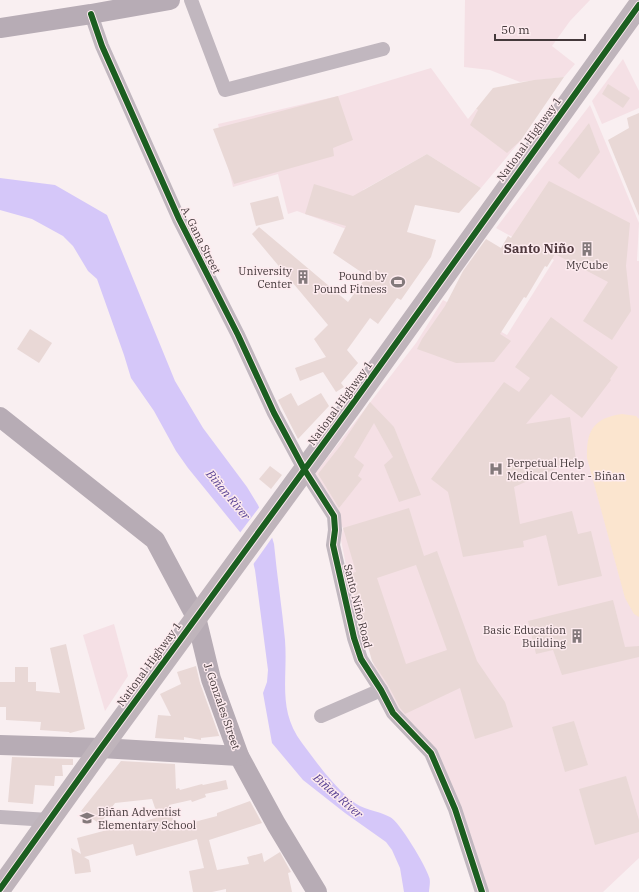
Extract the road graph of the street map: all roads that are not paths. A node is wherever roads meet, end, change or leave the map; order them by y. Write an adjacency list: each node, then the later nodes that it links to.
1 (170, 0): 4 (street)
2 (191, 0): 6 (street)
3 (639, 5): 8 (highway, National Highway 1)
4 (91, 14): 5 (street); 8 (street, A. Gana Street)
5 (0, 28)
6 (383, 49)
7 (0, 418): 9 (street, J. Gonzales Street)
8 (304, 469): 9 (highway, National Highway 1); 10 (street, Santo Niño Road)
9 (196, 617): 13 (highway, National Highway 1); 14 (street, J. Gonzales Street)
10 (381, 690): 11 (street); 19 (street, Santo Niño Road)
11 (321, 716)
12 (0, 744): 13 (street)
13 (100, 748): 14 (street); 16 (highway, National Highway 1)
14 (240, 756): 18 (street, J. Gonzales Street)
15 (0, 817): 16 (street)
16 (49, 820): 17 (highway, National Highway 1)
17 (0, 889)
18 (317, 892)
19 (482, 892)

